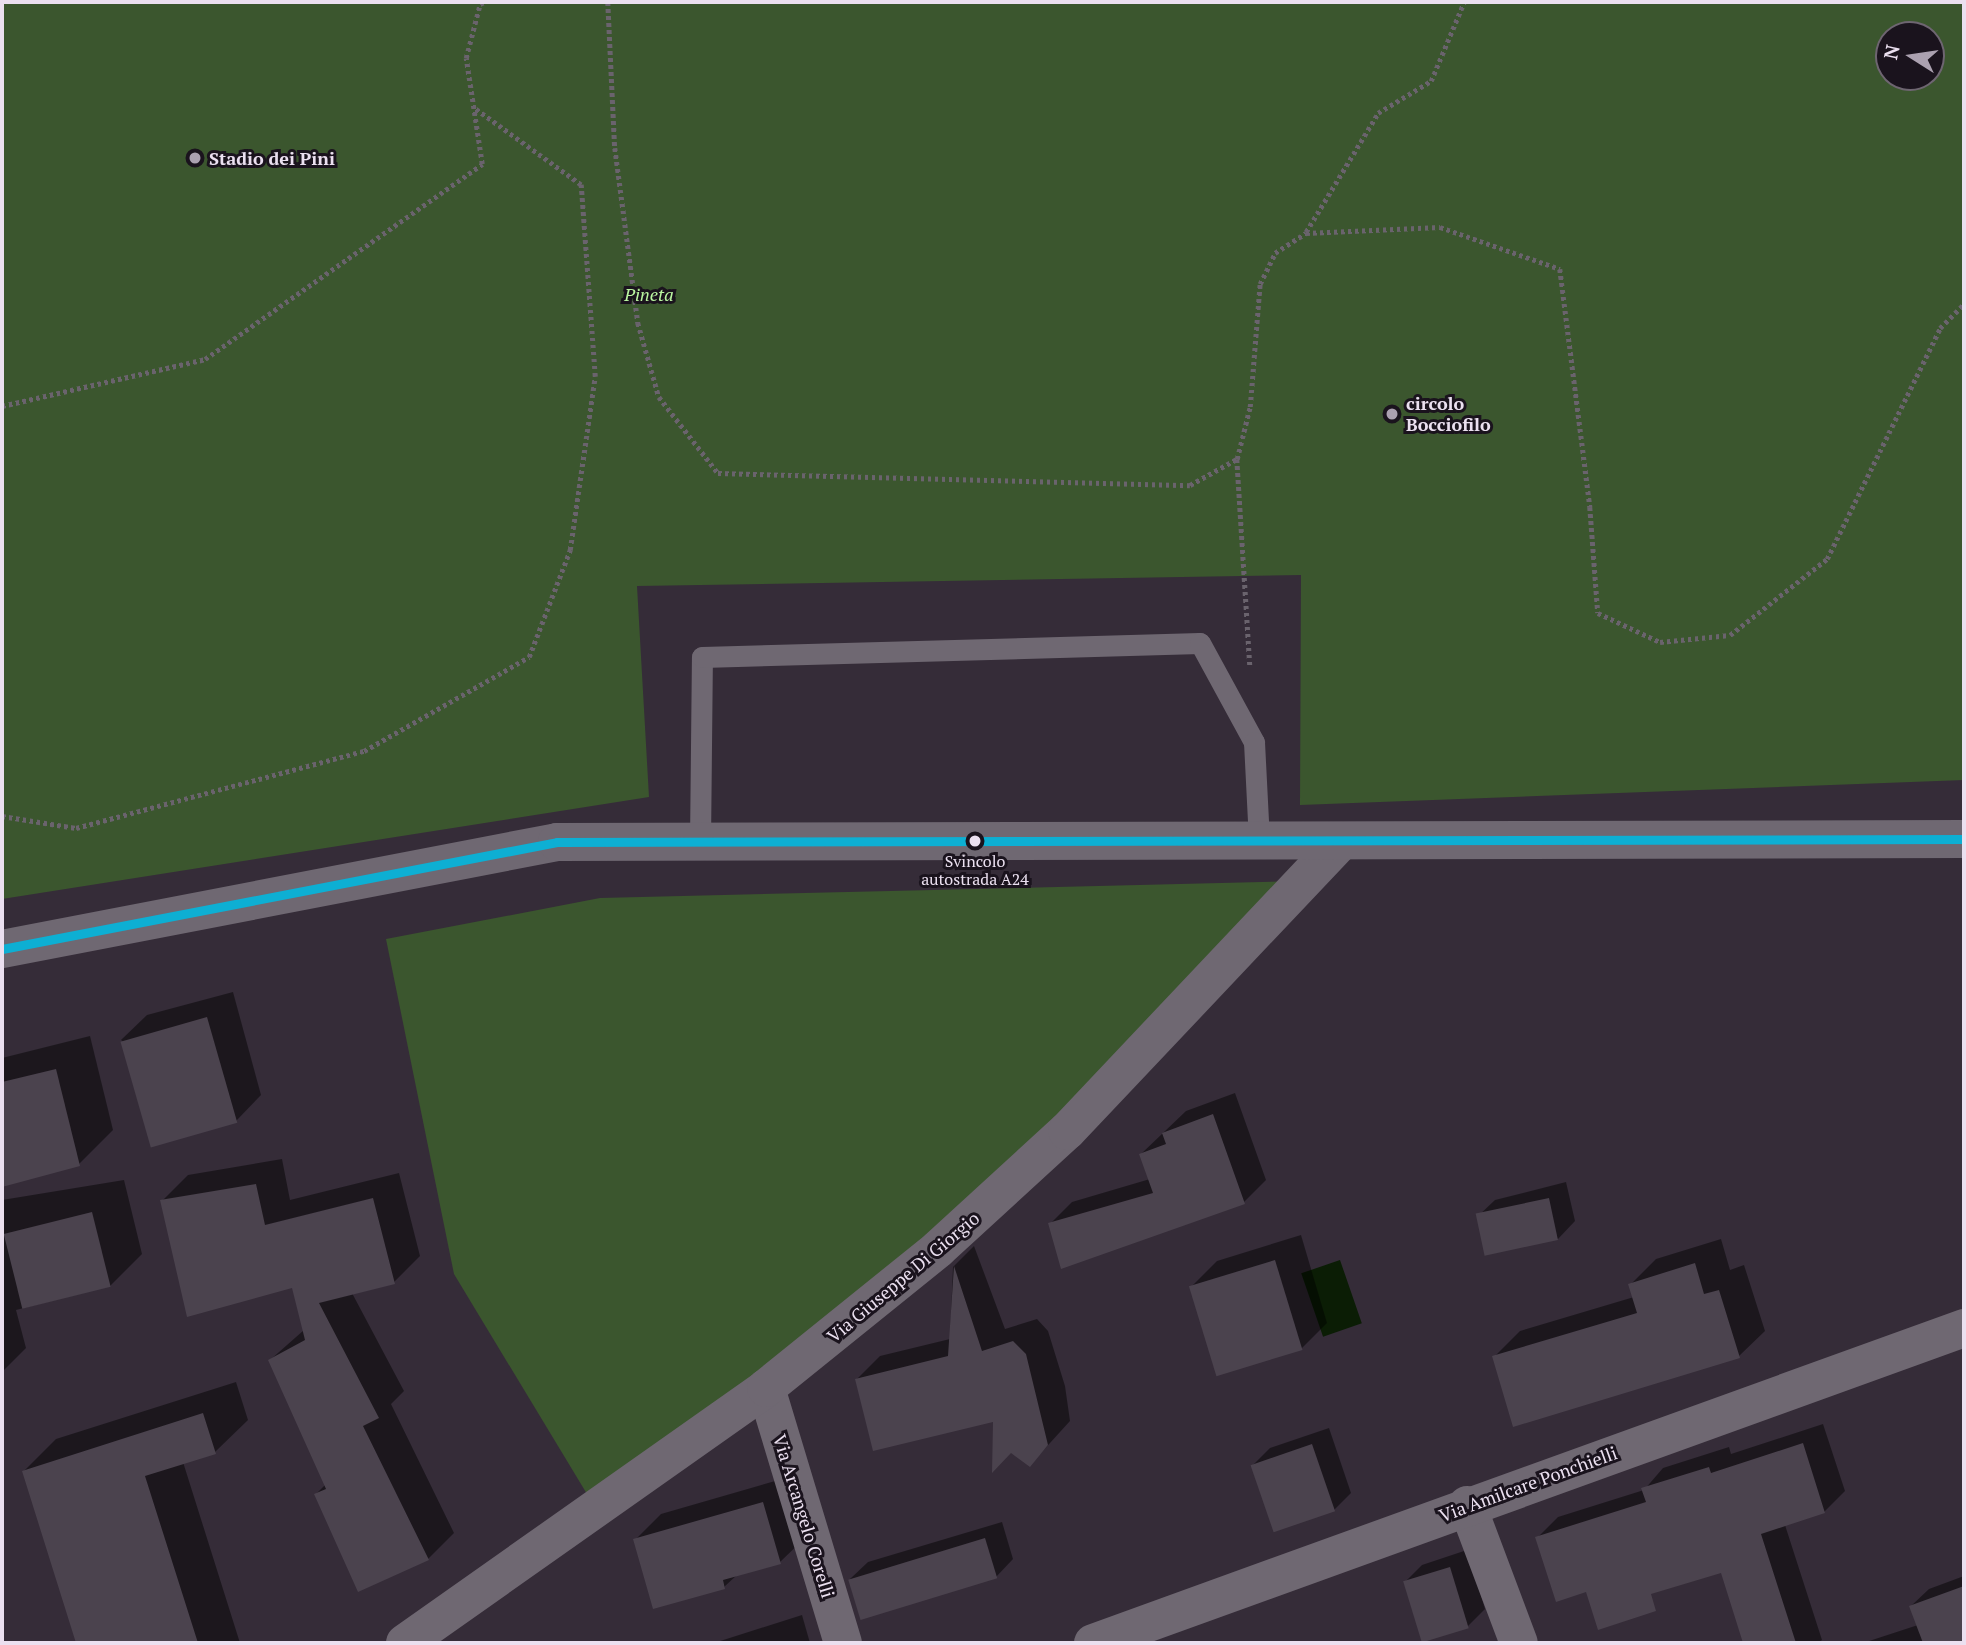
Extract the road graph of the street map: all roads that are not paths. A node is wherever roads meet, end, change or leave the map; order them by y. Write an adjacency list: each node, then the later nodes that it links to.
1 (1964, 839): 3 (street)
2 (1259, 840): 3 (street); 4 (street); 4 (lane)
3 (1341, 841): 7 (street, Via Giuseppe Di Giorgio)
4 (700, 842): 5 (street)
5 (2, 949)
6 (1964, 1328): 8 (street, Via Amilcare Ponchielli)
7 (766, 1388): 9 (street, Via Giuseppe Di Giorgio); 10 (street, Via Arcangelo Corelli)
8 (1467, 1505): 11 (street, Via Amilcare Ponchielli); 12 (street)
9 (405, 1643)
10 (843, 1643)
11 (1093, 1643)
12 (1519, 1643)

